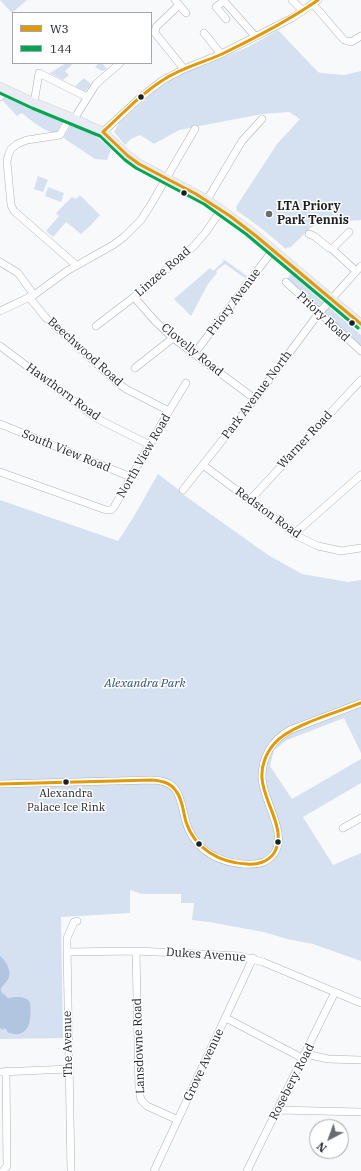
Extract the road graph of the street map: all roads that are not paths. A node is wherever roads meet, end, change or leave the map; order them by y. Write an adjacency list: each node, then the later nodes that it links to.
1 (224, 0): 7 (street); 10 (street)
2 (292, 0): 5 (street)
3 (177, 2): 6 (street); 9 (street)
4 (316, 2): 5 (street); 11 (street)
5 (303, 11): 10 (street)
6 (186, 13)
7 (226, 19)
8 (204, 33): 12 (street)
9 (153, 35): 14 (street)
10 (256, 36): 12 (street)
11 (361, 36)
12 (222, 54): 14 (street)
13 (119, 64): 16 (street)
14 (184, 69): 21 (street)
15 (2, 91): 17 (main road, Priory Road)
16 (87, 97): 17 (street); 18 (street)
17 (34, 103): 18 (main road, Priory Road)
18 (72, 118): 21 (main road, Priory Road); 30 (street)
19 (262, 119): 23 (street)
20 (194, 129): 22 (street)
21 (103, 132): 22 (main road, Priory Road)
22 (166, 178): 23 (main road, Priory Road); 30 (street)
23 (207, 200): 24 (main road, Priory Road)
24 (221, 210): 28 (main road, Priory Road); 34 (street, Linzee Road)
25 (349, 232): 27 (street)
26 (309, 234): 27 (street)
27 (332, 249): 31 (street)
28 (273, 250): 35 (main road, Priory Road); 43 (street, Priory Avenue)
29 (0, 262): 33 (street, Beechwood Road)
30 (76, 265): 33 (street)
31 (359, 268): 35 (street, Park Avenue North)
32 (286, 282): 37 (street, Priory Road)
33 (31, 296): 36 (street); 48 (street, Beechwood Road)
34 (134, 297): 39 (street, Linzee Road); 40 (street, Clovelly Road)
35 (331, 299): 37 (street, Park Avenue North); 38 (main road, Priory Road)
36 (0, 311)
37 (319, 313): 42 (street, Priory Road); 47 (street, Park Avenue North)
38 (361, 324)
39 (96, 326)
40 (173, 338): 43 (street, Clovelly Road); 44 (street)
41 (0, 346): 50 (street, Hawthorn Road)
42 (361, 352)
43 (194, 354): 47 (street, Clovelly Road)
44 (135, 368)
45 (361, 380): 56 (street, Warner Road)
46 (186, 383): 48 (street, North View Road)
47 (255, 399): 51 (street, Park Avenue North)
48 (168, 412): 50 (street, North View Road)
49 (0, 424): 54 (street, South View Road)
50 (150, 445): 54 (street, North View Road)
51 (203, 465): 55 (street, Park Avenue North); 56 (street, Redston Road)
52 (0, 472): 54 (street, North View Road)
53 (361, 475): 57 (street)
54 (131, 477)
55 (182, 490)
56 (250, 500): 57 (street, Redston Road)
57 (294, 534): 58 (street, Redston Road)
58 (361, 548)
59 (361, 703): 60 (street)
60 (0, 784)
61 (361, 818): 62 (street)
62 (342, 828)
63 (77, 920): 65 (street, The Avenue)
64 (136, 951): 65 (street, Dukes Avenue); 66 (street, Dukes Avenue); 76 (street, Lansdowne Road)
65 (67, 952): 72 (street, The Avenue)
66 (253, 958): 67 (street, Dukes Avenue); 69 (street, Grove Avenue)
67 (335, 992): 68 (street, Dukes Avenue); 70 (street, Rosebery Road)
68 (361, 1003)
69 (226, 1018): 70 (street); 76 (street, Grove Avenue)
70 (305, 1056): 71 (street); 74 (street, Rosebery Road)
71 (361, 1060)
72 (69, 1069): 73 (street); 78 (street, The Avenue)
73 (3, 1071): 77 (street)
74 (278, 1110): 75 (street); 80 (street, Rosebery Road)
75 (361, 1112)
76 (178, 1120): 79 (street, Grove Avenue)
77 (3, 1171)
78 (71, 1171)
79 (154, 1171)
80 (247, 1171)

